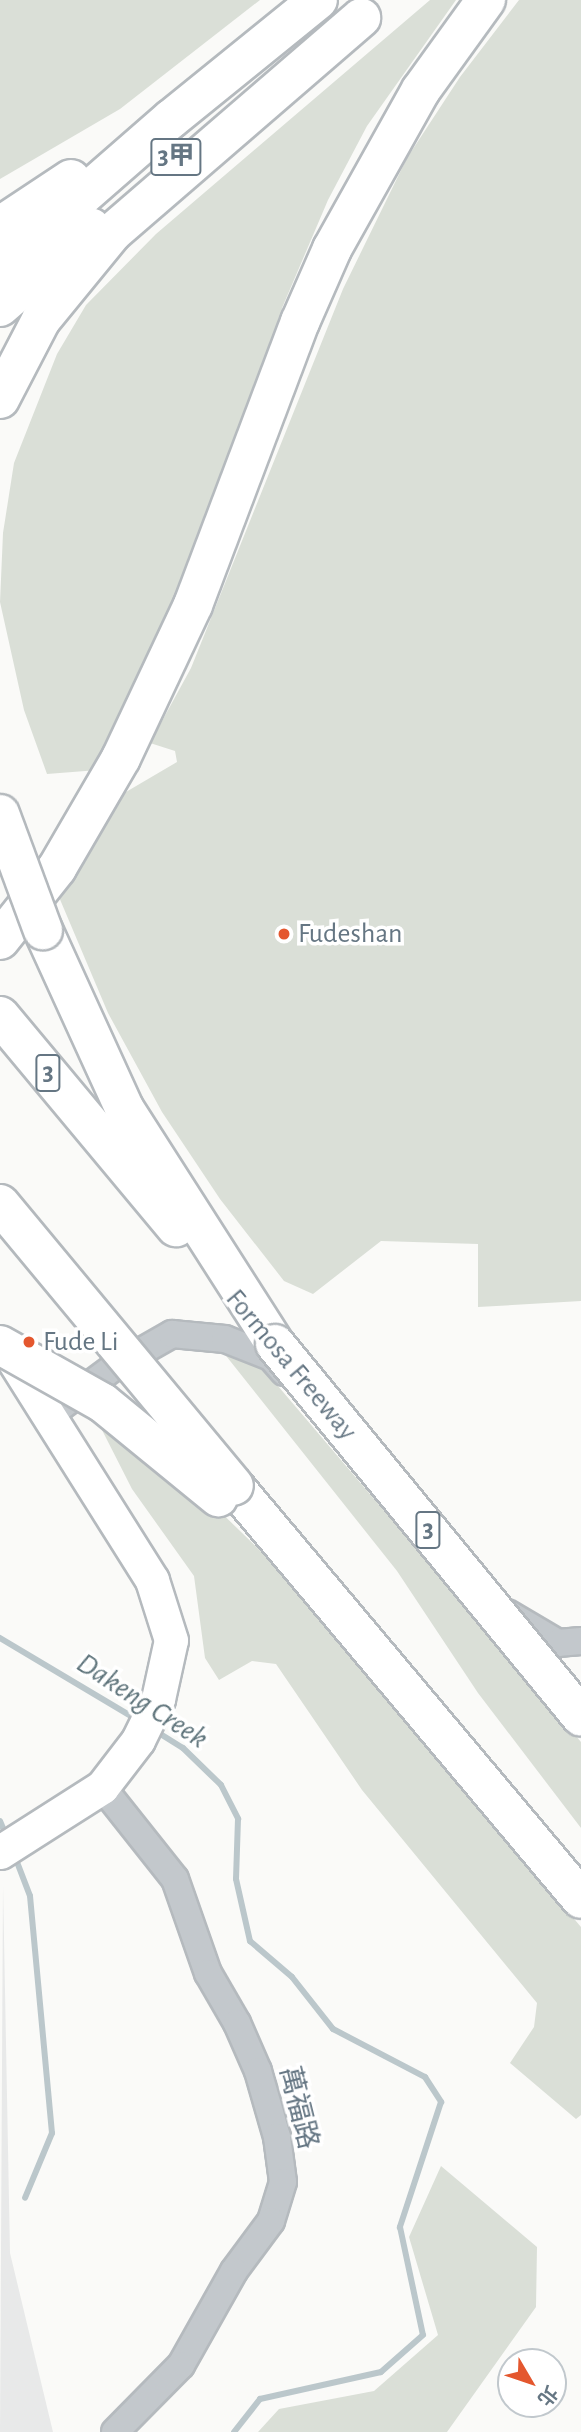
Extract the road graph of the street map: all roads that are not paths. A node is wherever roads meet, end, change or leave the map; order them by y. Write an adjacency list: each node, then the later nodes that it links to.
1 (294, 0): 5 (highway)
2 (318, 0): 6 (highway, 3甲)
3 (486, 0): 10 (highway)
4 (371, 9): 7 (highway, 3甲); 8 (highway)
5 (0, 226)
6 (0, 268)
7 (0, 307)
8 (0, 399)
9 (0, 814): 12 (highway, bridge)
10 (0, 940)
11 (0, 1016): 12 (highway, 3)
12 (110, 1119): 19 (highway, Formosa Freeway / 3, bridge)
13 (0, 1204): 17 (highway, bridge)
14 (0, 1339): 16 (main road, bridge)
15 (0, 1345): 17 (highway, bridge)
16 (48, 1416): 18 (street); 20 (main road)
17 (226, 1491): 22 (highway)
18 (581, 1641)
19 (581, 1716)
20 (102, 1787): 21 (main road); 23 (street, 萬福路)
21 (0, 1852)
22 (581, 1899)
23 (115, 2432)

